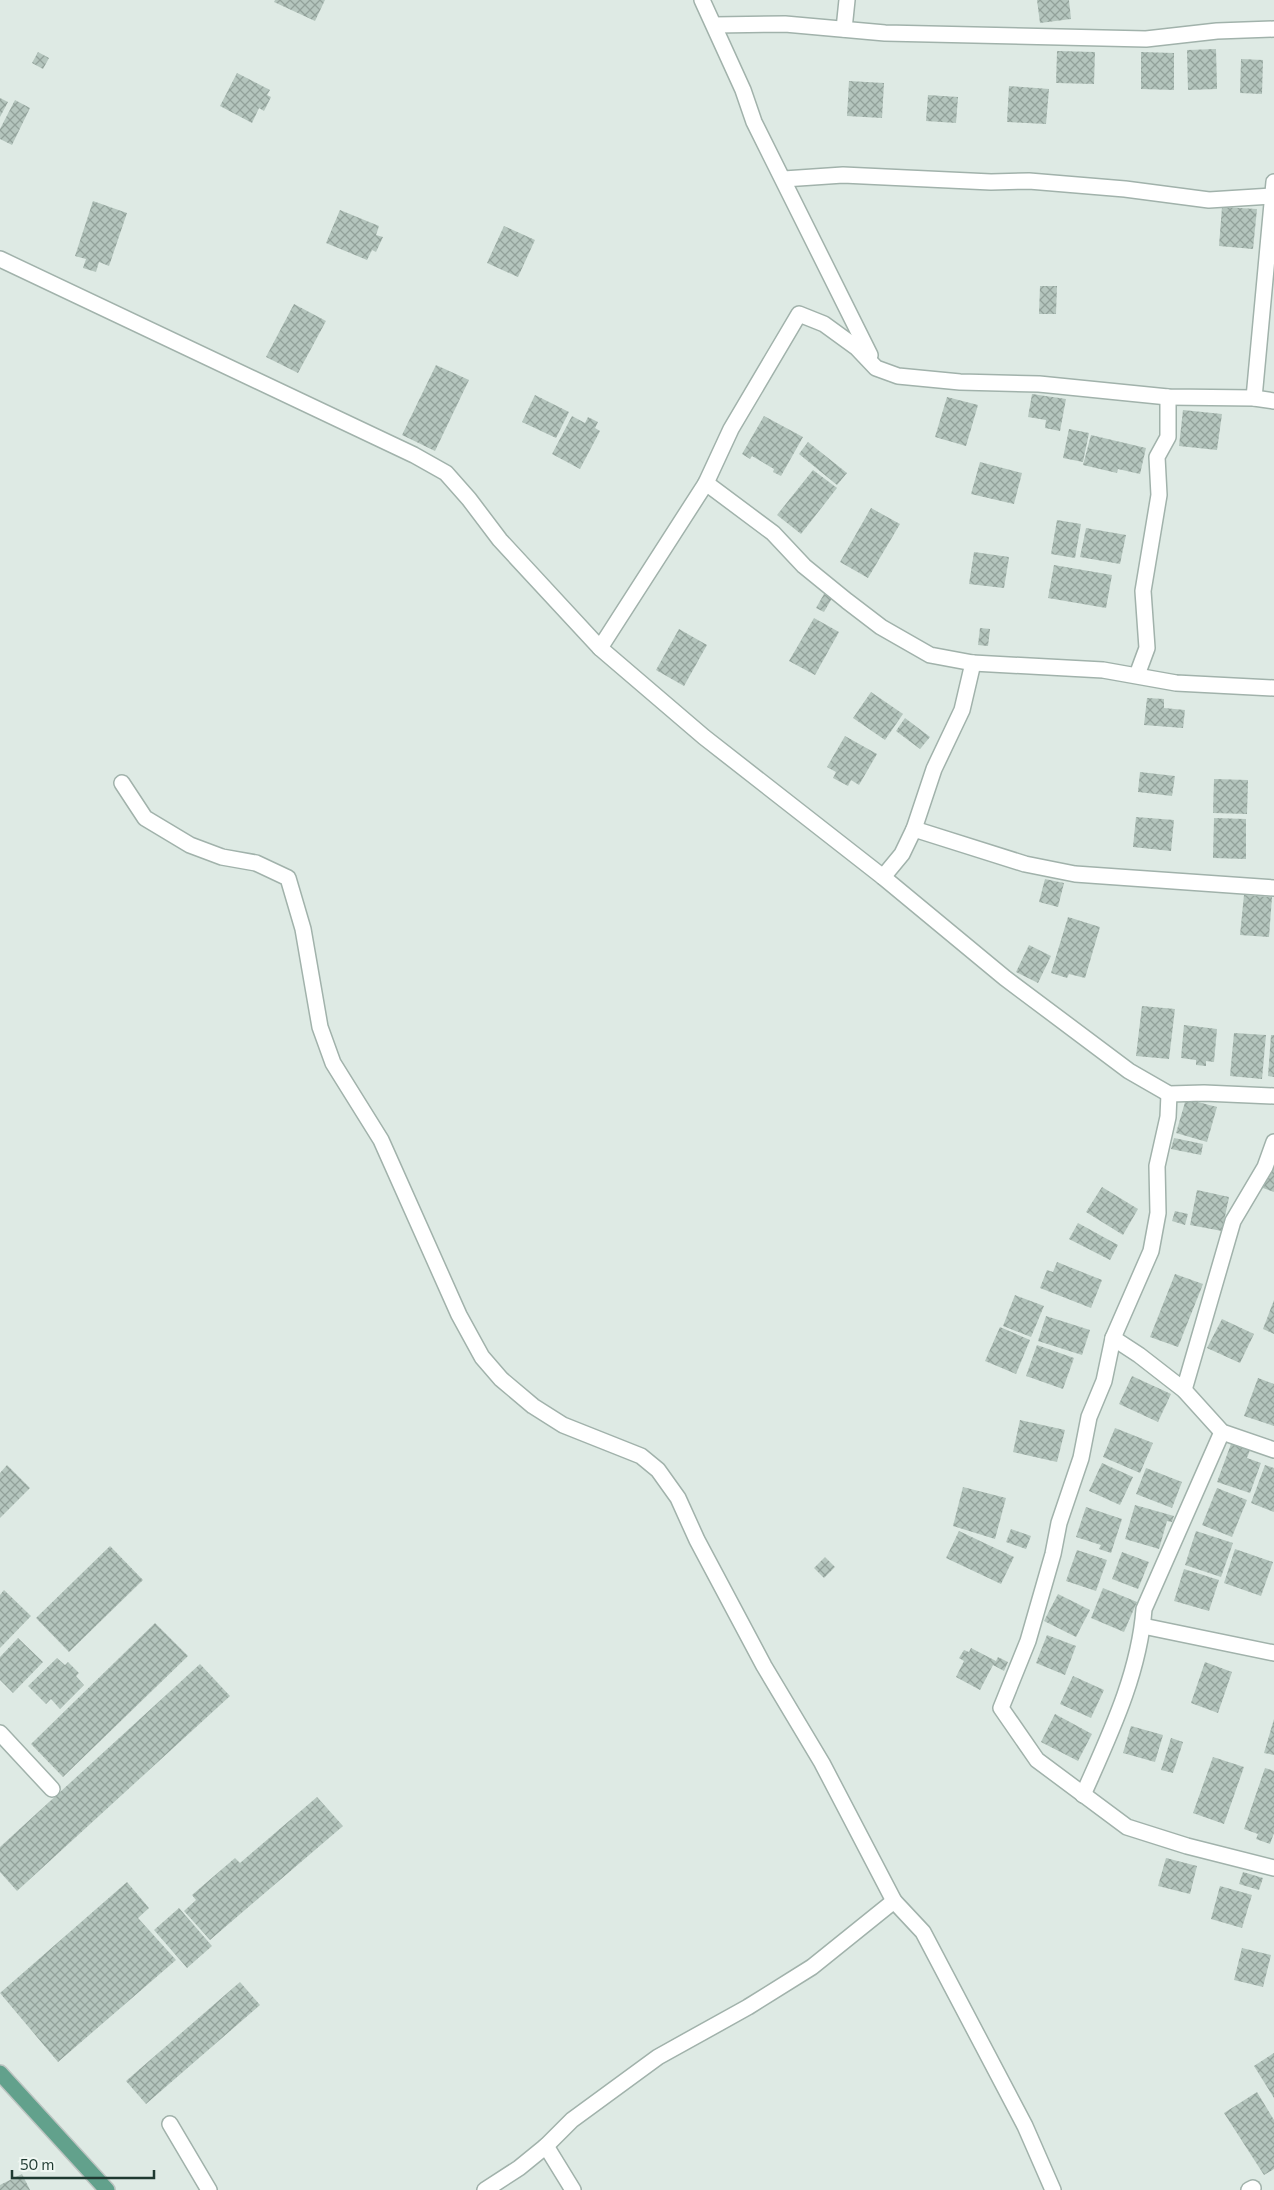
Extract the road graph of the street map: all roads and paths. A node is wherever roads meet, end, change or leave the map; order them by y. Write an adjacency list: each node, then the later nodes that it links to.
1 (702, 0): 3 (street)
2 (848, 0): 4 (street)
3 (715, 25): 4 (street); 6 (street)
4 (844, 29): 5 (street)
5 (1274, 29)
6 (784, 179): 7 (street); 10 (street)
7 (1273, 189): 9 (street)
8 (0, 259): 15 (street)
9 (1268, 332): 12 (street)
10 (876, 368): 11 (street); 14 (street)
11 (1168, 397): 12 (street); 17 (street)
12 (1254, 398): 13 (street)
13 (1274, 401)
14 (706, 483): 15 (street); 16 (street)
15 (600, 648): 21 (street)
16 (973, 663): 17 (street); 20 (street)
17 (1137, 675): 18 (street)
18 (1274, 688)
19 (122, 783): 36 (street)
20 (914, 829): 21 (street); 22 (street)
21 (883, 877): 23 (street)
22 (1274, 888)
23 (1169, 1094): 24 (street); 26 (street)
24 (1274, 1096)
25 (1274, 1142): 27 (street)
26 (1113, 1338): 27 (street); 34 (street)
27 (1184, 1390): 28 (street)
28 (1222, 1432): 29 (street); 30 (street)
29 (1274, 1450)
30 (1143, 1626): 31 (street); 34 (street)
31 (1274, 1653)
32 (0, 1733): 33 (street)
33 (52, 1789)
34 (1083, 1795): 35 (street)
35 (1274, 1868)
36 (894, 1901): 39 (street); 44 (street)
37 (0, 2073): 40 (main road)
38 (170, 2124): 41 (street)
39 (546, 2146): 42 (street); 43 (street)
40 (107, 2190)
41 (209, 2190)
42 (484, 2190)
43 (573, 2190)
44 (1053, 2190)

